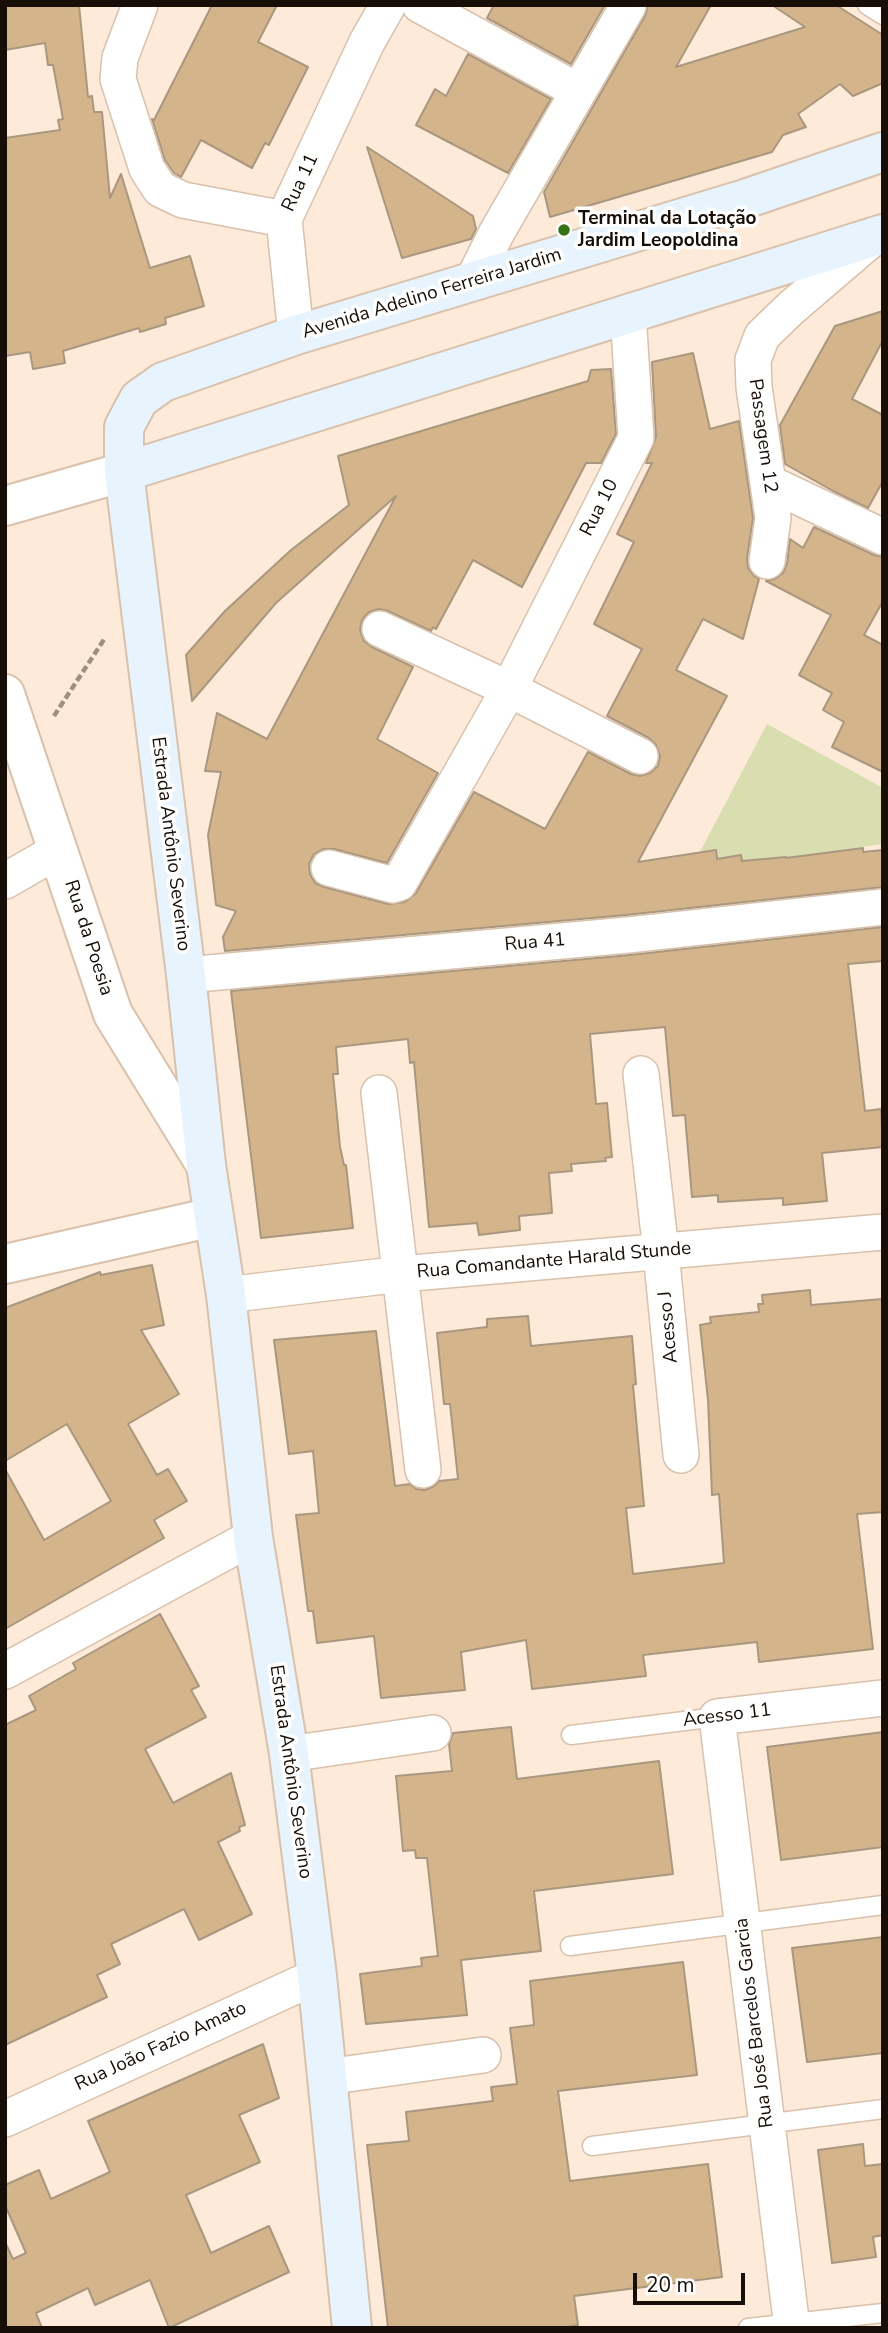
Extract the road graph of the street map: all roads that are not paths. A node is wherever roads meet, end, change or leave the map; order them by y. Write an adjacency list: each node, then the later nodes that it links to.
1 (140, 5): 9 (street)
2 (388, 5): 9 (street, Rua 11)
3 (420, 5): 7 (street)
4 (867, 5): 6 (lane)
5 (628, 6): 7 (street)
6 (883, 15)
7 (578, 91): 11 (street)
8 (883, 152): 11 (main road, Avenida Adelino Ferreira Jardim)
9 (284, 219): 13 (street, Rua 11)
10 (878, 235): 12 (main road); 15 (street, Passagem 12)
11 (472, 282): 13 (main road, Avenida Adelino Ferreira Jardim)
12 (628, 314): 14 (main road); 20 (street, Rua 10)
13 (296, 335): 14 (main road, Avenida Adelino Ferreira Jardim)
14 (124, 472): 16 (street); 27 (main road, Estrada Antônio Severino)
15 (769, 483): 17 (street); 18 (street, Passagem 12)
16 (5, 506)
17 (883, 537)
18 (767, 561)
19 (380, 629): 20 (street)
20 (509, 689): 22 (street); 24 (street, Rua 10)
21 (5, 694): 23 (street, Rua da Poesia)
22 (640, 757)
23 (59, 850): 25 (street); 30 (street, Rua da Poesia)
24 (329, 868)
25 (5, 881)
26 (883, 907): 27 (street, Rua 41)
27 (186, 975): 30 (main road, Estrada Antônio Severino)
28 (641, 1074): 33 (street, Acesso J)
29 (379, 1093): 35 (street)
30 (206, 1165): 31 (main road, Estrada Antônio Severino)
31 (213, 1217): 34 (street); 36 (main road, Estrada Antônio Severino)
32 (883, 1232): 33 (street, Rua Comandante Harald Stunde)
33 (662, 1252): 35 (street, Rua Comandante Harald Stunde); 37 (street, Acesso J)
34 (5, 1264)
35 (401, 1274): 36 (street, Rua Comandante Harald Stunde); 38 (street)
36 (226, 1295): 39 (main road, Estrada Antônio Severino)
37 (681, 1455)
38 (423, 1470)
39 (253, 1537): 40 (street); 45 (main road, Estrada Antônio Severino)
40 (5, 1671)
41 (883, 1698): 42 (street, Acesso 11)
42 (717, 1717): 44 (lane, Acesso 11); 47 (street, Rua José Barcelos Garcia)
43 (433, 1733): 45 (street)
44 (571, 1735)
45 (289, 1754): 49 (main road, Estrada Antônio Severino)
46 (883, 1905): 47 (lane)
47 (743, 1923): 48 (lane); 54 (street, Rua José Barcelos Garcia)
48 (570, 1946)
49 (317, 1976): 51 (main road, Estrada Antônio Severino); 53 (street, Rua João Fazio Amato)
50 (483, 2055): 51 (street)
51 (326, 2077): 58 (main road, Estrada Antônio Severino)
52 (883, 2109): 54 (lane)
53 (5, 2119)
54 (767, 2124): 55 (lane); 57 (street, Rua José Barcelos Garcia)
55 (592, 2146)
56 (883, 2313): 57 (lane)
57 (792, 2325): 59 (lane)
58 (352, 2328)
59 (747, 2328)

